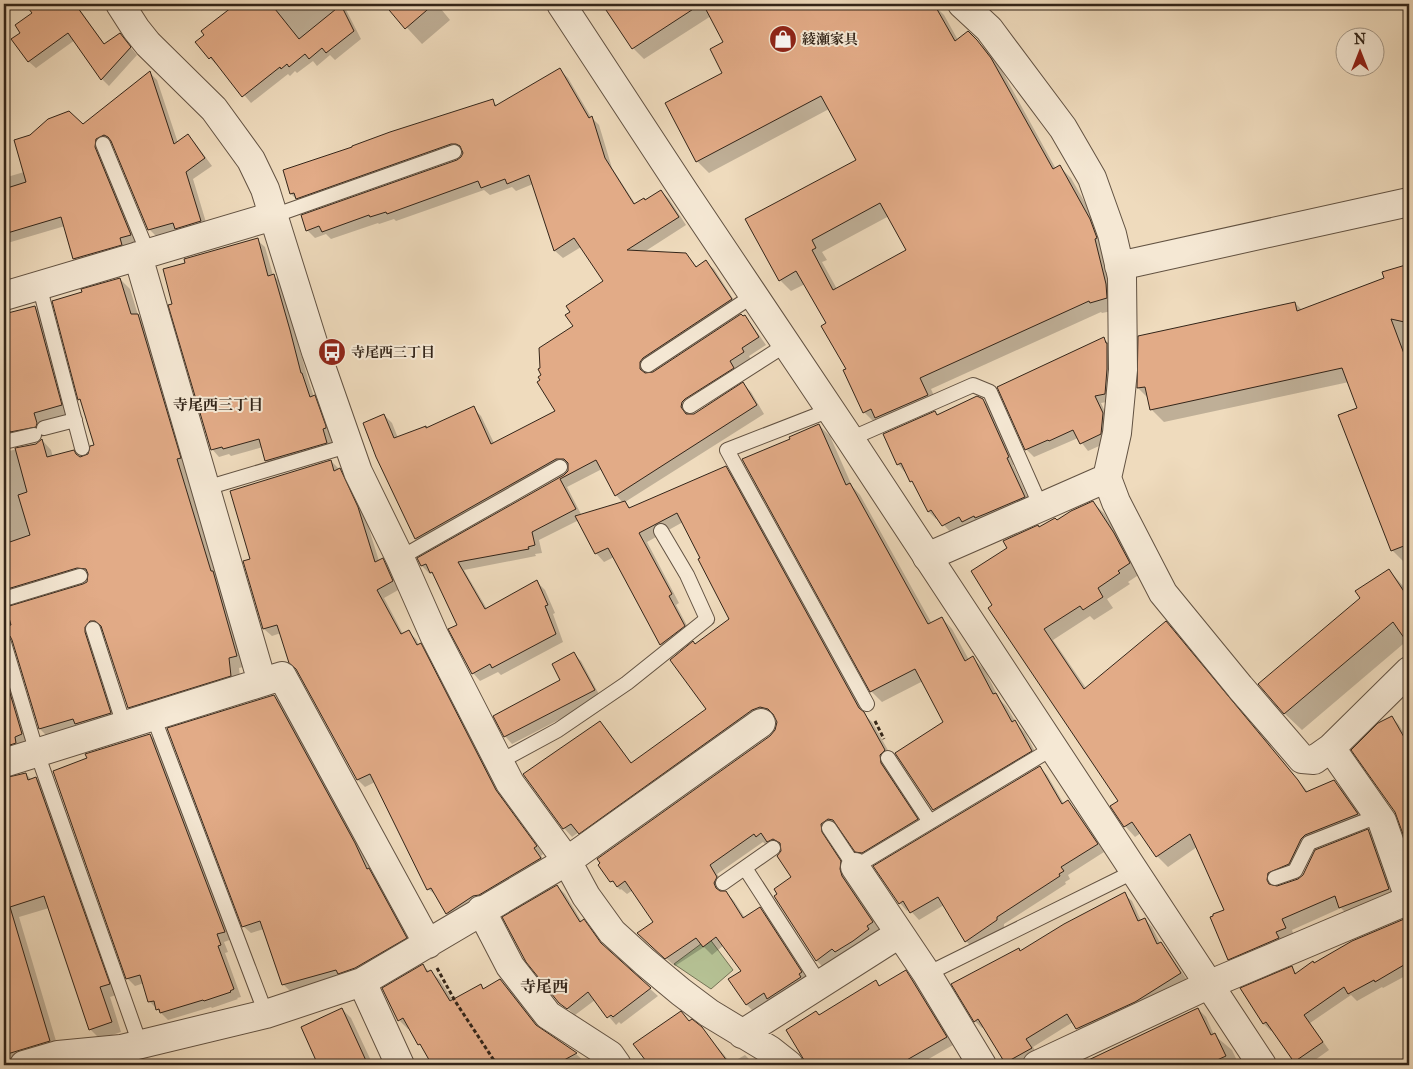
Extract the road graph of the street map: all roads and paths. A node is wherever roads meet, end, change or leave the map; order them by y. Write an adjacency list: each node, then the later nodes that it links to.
1 (120, 4): 7 (street)
2 (561, 4): 11 (street)
3 (962, 4): 9 (street)
4 (103, 144): 8 (lane)
5 (454, 152): 7 (lane)
6 (1409, 202): 9 (street)
7 (273, 216): 8 (street); 20 (street)
8 (143, 254): 10 (street); 24 (street)
9 (1119, 266): 23 (street)
10 (38, 286): 12 (street); 17 (lane)
11 (754, 295): 13 (street); 14 (lane)
12 (4, 296)
13 (787, 344): 15 (lane); 16 (street)
14 (648, 364)
15 (690, 406)
16 (830, 410): 18 (street); 35 (lane)
17 (75, 420): 19 (lane); 21 (lane)
18 (850, 439): 25 (lane); 27 (street)
19 (4, 442)
20 (347, 446): 24 (lane); 28 (street)
21 (82, 448)
22 (560, 467): 28 (lane)
23 (1107, 478): 25 (street); 40 (street)
24 (206, 488): 34 (street)
25 (1042, 507): 27 (street)
26 (661, 531): 43 (lane)
27 (927, 557): 39 (street)
28 (400, 558): 43 (street)
29 (80, 576): 30 (lane)
30 (4, 599)
31 (93, 629): 38 (lane)
32 (4, 643): 41 (lane)
33 (1409, 671): 40 (street)
34 (262, 682): 36 (street); 58 (street)
35 (867, 704): 42 (path)
36 (153, 716): 38 (street); 63 (lane)
37 (761, 723): 49 (street)
38 (124, 725): 41 (street)
39 (1053, 748): 46 (lane); 52 (street)
40 (1331, 748): 45 (street)
41 (37, 753): 44 (street); 65 (lane)
42 (888, 758): 46 (lane)
43 (499, 762): 49 (street)
44 (4, 763)
45 (1378, 816): 53 (lane); 55 (street)
46 (930, 822): 50 (lane)
47 (829, 828): 50 (lane)
48 (773, 848): 51 (lane)
49 (567, 861): 56 (street); 64 (street)
50 (855, 867): 57 (street)
51 (744, 868): 54 (lane); 61 (lane)
52 (1133, 872): 59 (lane); 62 (street)
53 (1275, 878)
54 (723, 883)
55 (1409, 899): 62 (street)
56 (481, 910): 58 (street); 70 (street)
57 (899, 934): 59 (street); 61 (street)
58 (426, 945): 60 (street); 69 (path)
59 (927, 974): 66 (street)
60 (362, 982): 63 (street); 68 (street)
61 (820, 984): 64 (street)
62 (1208, 985): 72 (street); 73 (street)
63 (266, 1014): 65 (street)
64 (742, 1034): 71 (street)
65 (129, 1053): 67 (street)
66 (974, 1062)
67 (24, 1065)
68 (400, 1065)
69 (497, 1065)
70 (617, 1065)
71 (789, 1065)
72 (1037, 1065)
73 (1262, 1065)

